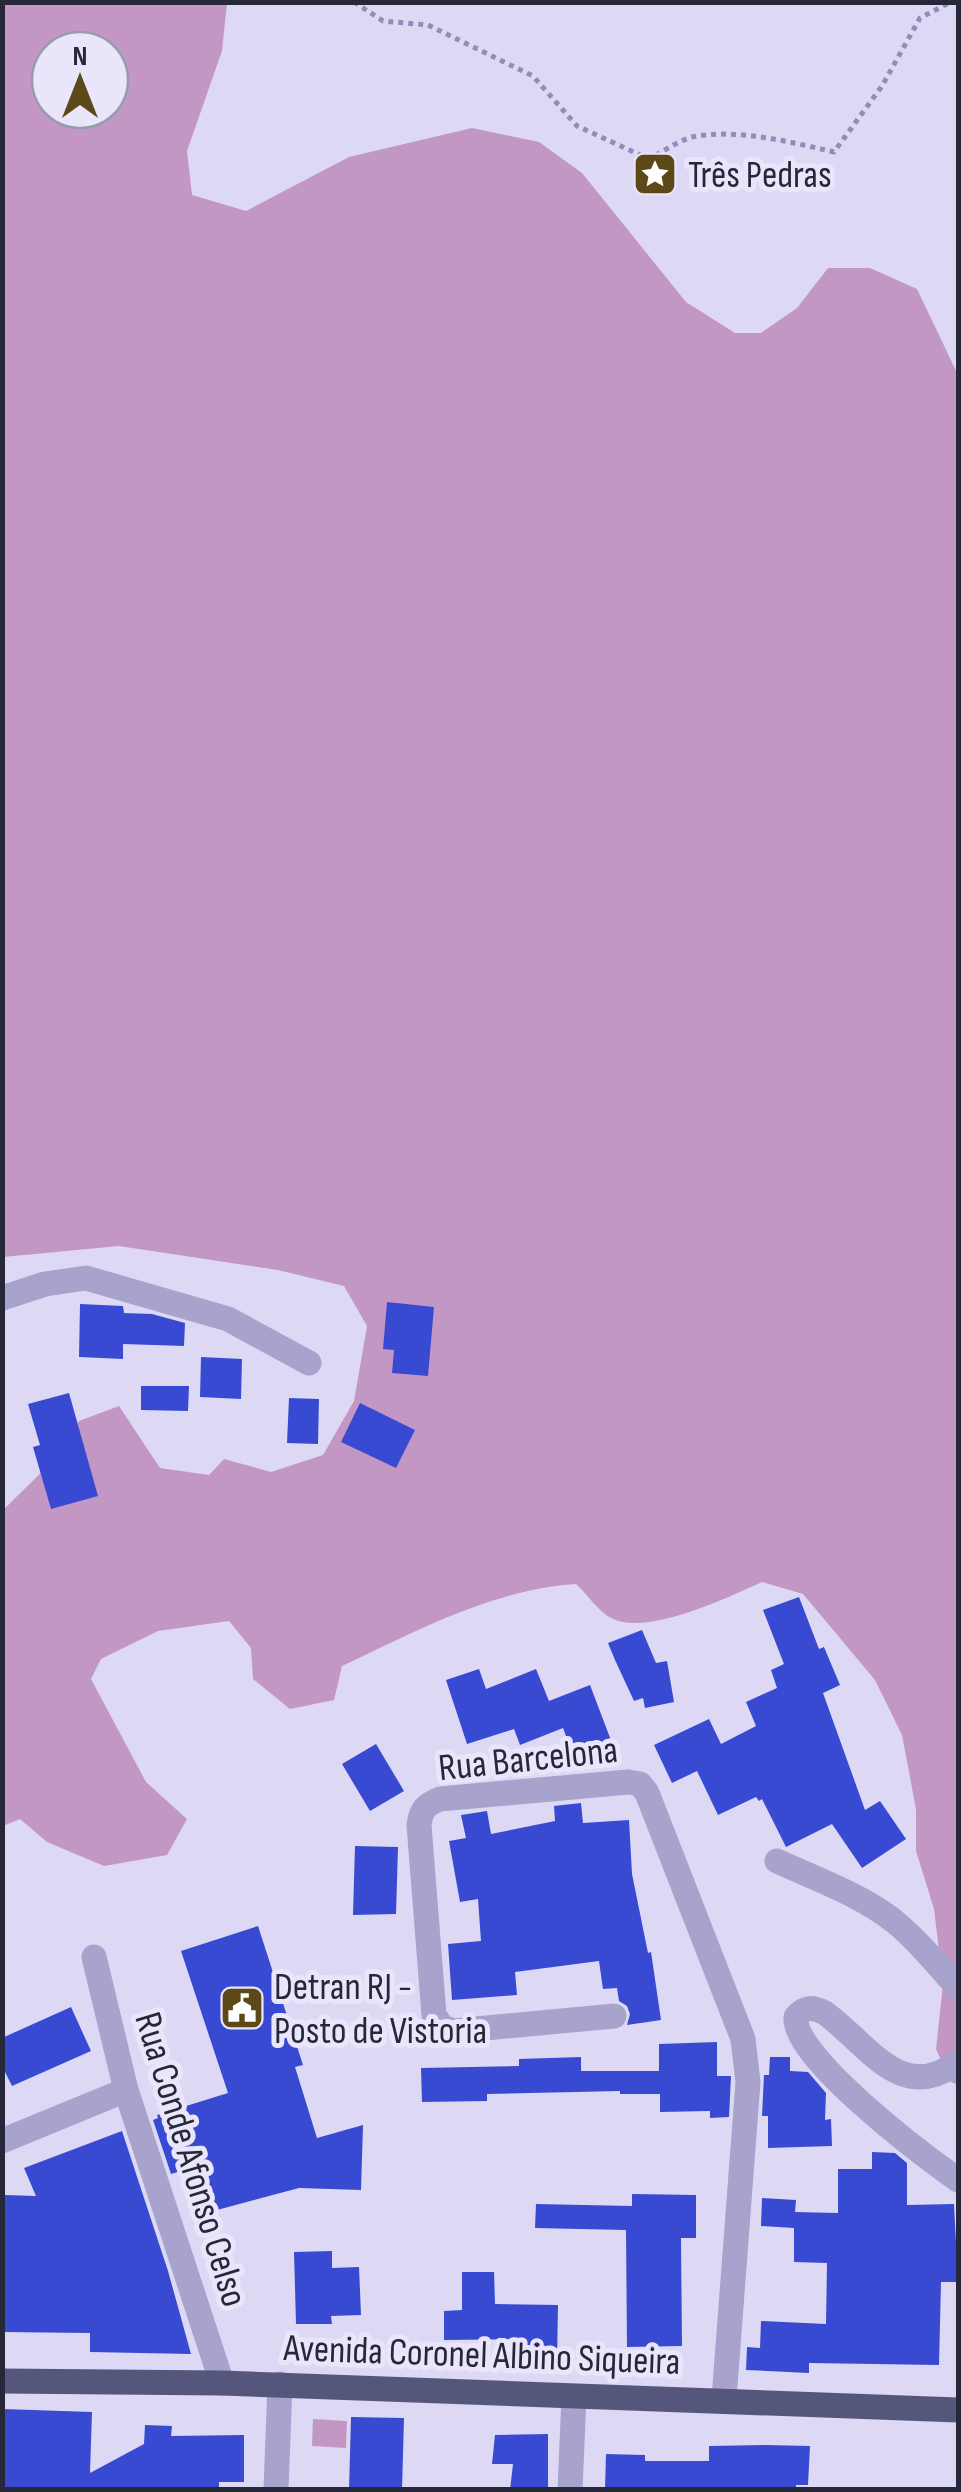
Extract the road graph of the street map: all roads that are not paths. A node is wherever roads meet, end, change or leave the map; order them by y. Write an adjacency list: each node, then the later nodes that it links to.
1 (2, 1298): 2 (street)
2 (309, 1362)
3 (777, 1862): 5 (street)
4 (94, 1957): 8 (street, Rua Conde Afonso Celso)
5 (958, 1988)
6 (614, 2016): 15 (street, Rua Barcelona)
7 (958, 2062): 10 (street)
8 (126, 2090): 9 (street); 12 (street, Rua Conde Afonso Celso)
9 (2, 2141)
10 (958, 2180)
11 (2, 2382): 12 (main road, Avenida Coronel Albino Siqueira)
12 (222, 2382): 13 (main road, Avenida Coronel Albino Siqueira)
13 (280, 2384): 14 (main road, Avenida Coronel Albino Siqueira); 17 (street)
14 (574, 2397): 15 (main road, Avenida Coronel Albino Siqueira); 18 (street)
15 (724, 2400): 16 (main road, Avenida Coronel Albino Siqueira)
16 (958, 2410)
17 (276, 2490)
18 (570, 2490)

